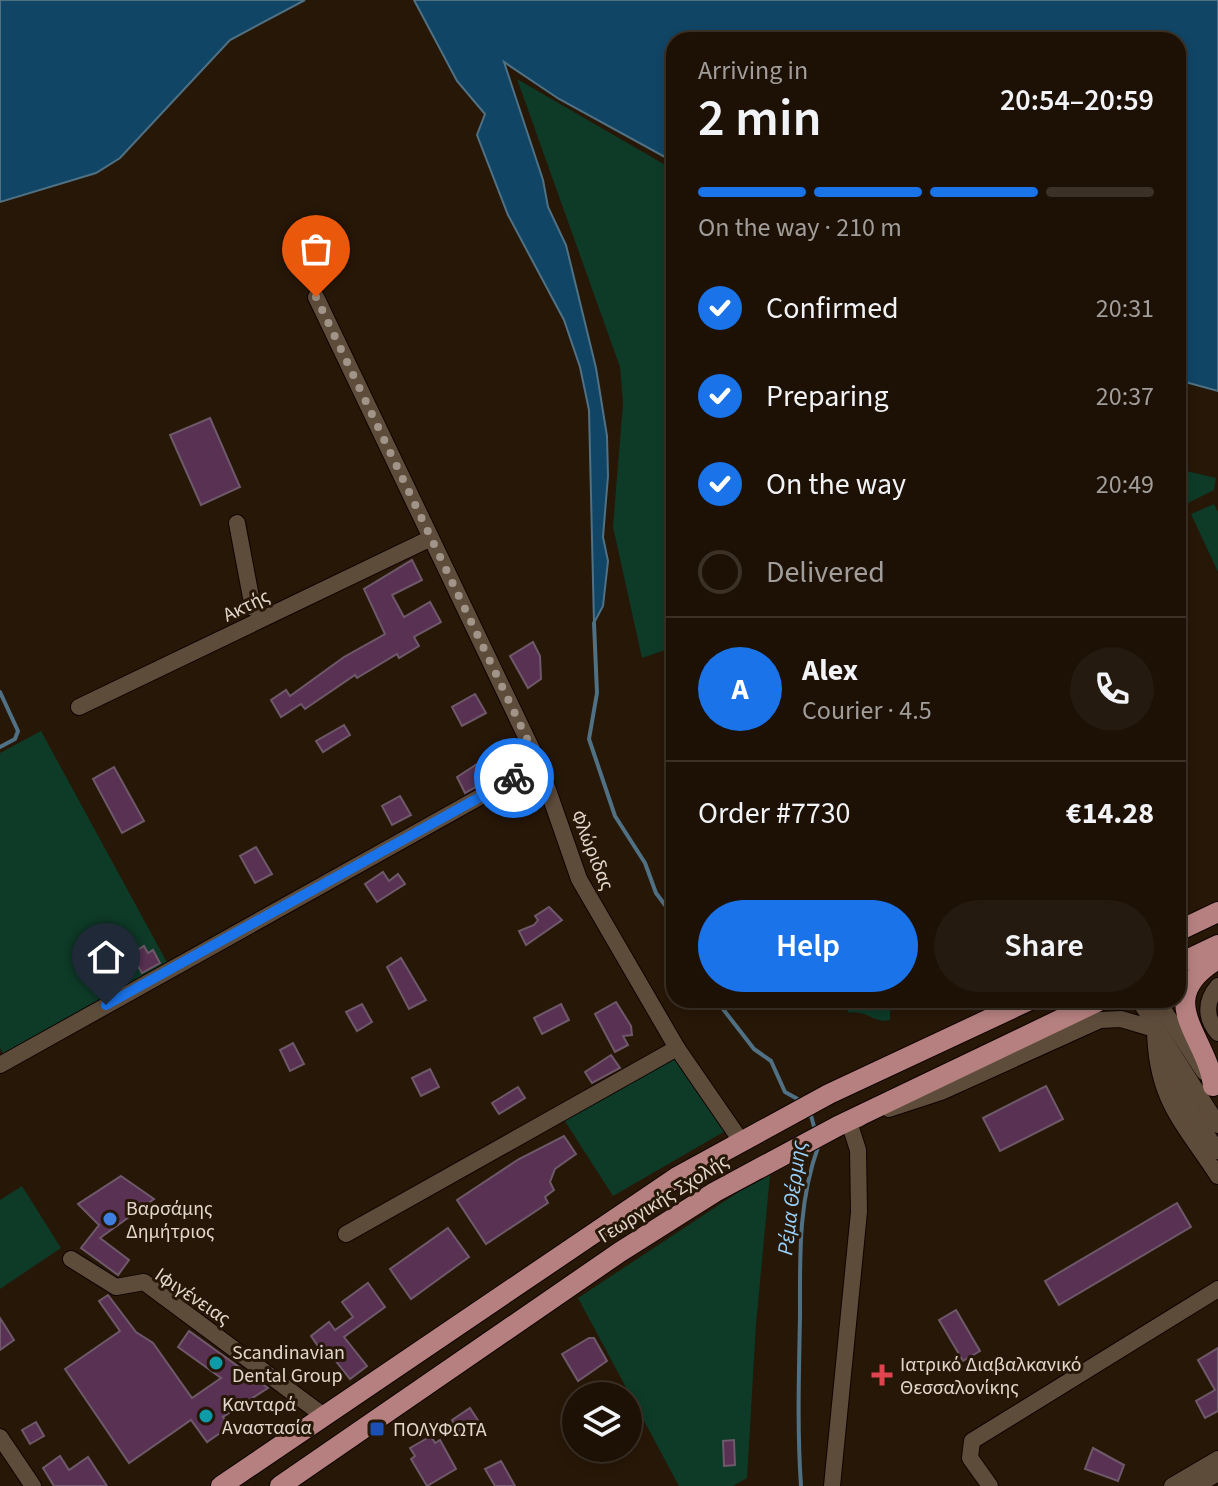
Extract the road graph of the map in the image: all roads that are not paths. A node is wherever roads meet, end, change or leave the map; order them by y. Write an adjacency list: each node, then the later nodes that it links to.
1 (316, 297): 3 (street, Φλώριδας)
2 (237, 523): 4 (street)
3 (429, 539): 5 (street, Ακτής); 6 (street, Φλώριδας)
4 (253, 608)
5 (79, 707)
6 (539, 764): 21 (street, Φλώριδας); 23 (street)
7 (1218, 912): 8 (main road)
8 (1186, 927)
9 (1218, 945): 11 (main road)
10 (1218, 959): 13 (main road)
11 (1186, 960)
12 (1218, 986): 20 (street)
13 (1186, 1006)
14 (1010, 1008): 27 (main road, Γεωργικής Σχολής)
15 (1084, 1008): 25 (main road, Γεωργικής Σχολής)
16 (1143, 1008): 19 (street)
17 (1162, 1008): 24 (street)
18 (1185, 1008): 24 (main road)
19 (1155, 1029): 22 (street); 25 (street); 29 (street)
20 (1218, 1033)
21 (677, 1048): 27 (street, Φλώριδας); 30 (street)
22 (1169, 1050): 26 (street); 28 (street)
23 (0, 1065)
24 (1216, 1090)
25 (844, 1124): 39 (main road, Γεωργικής Σχολής); 40 (street)
26 (1218, 1125)
27 (741, 1141): 33 (main road, Γεωργικής Σχολής)
28 (1218, 1151)
29 (1218, 1176)
30 (346, 1234)
31 (71, 1259): 33 (street, Ιφιγένειας)
32 (1218, 1289): 41 (street)
33 (324, 1416): 38 (main road, Γεωργικής Σχολής)
34 (0, 1437): 37 (street)
35 (1218, 1459): 42 (street)
36 (1218, 1473): 43 (street)
37 (33, 1486)
38 (221, 1486)
39 (280, 1486)
40 (832, 1486)
41 (990, 1486)
42 (1172, 1486)
43 (1196, 1486)

